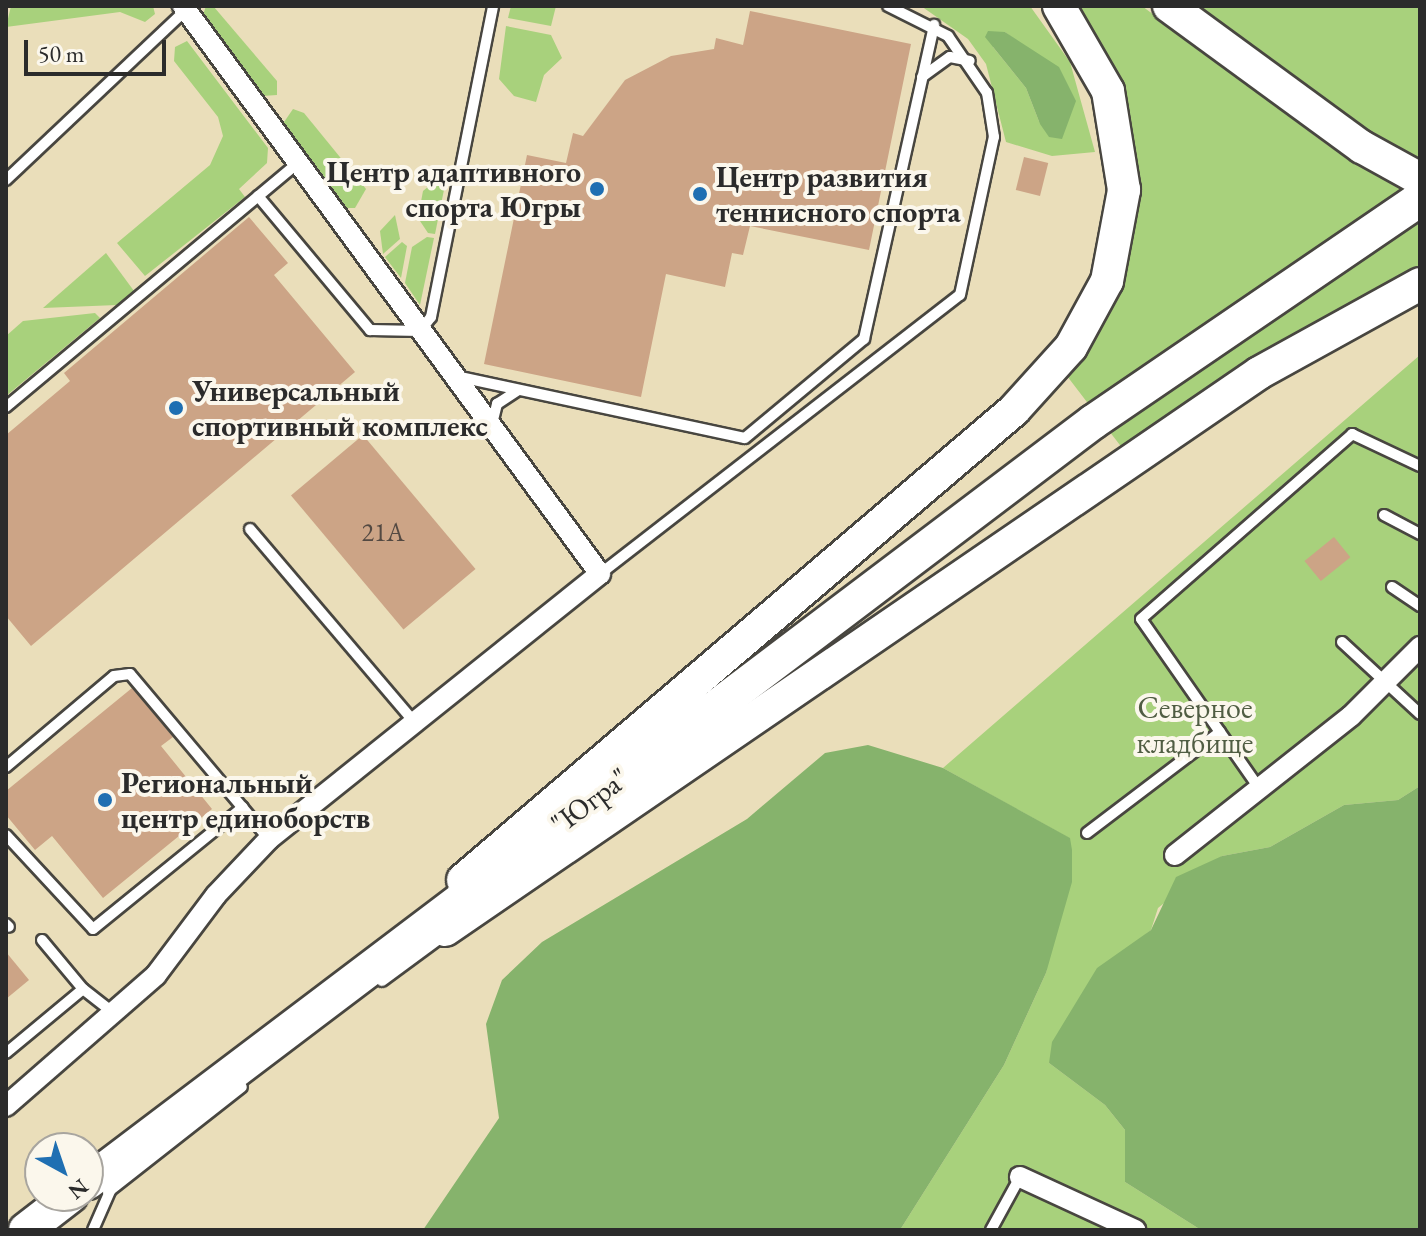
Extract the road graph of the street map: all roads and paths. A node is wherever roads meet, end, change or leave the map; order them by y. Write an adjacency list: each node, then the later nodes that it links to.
1 (493, 6): 15 (lane)
2 (888, 6): 6 (lane)
3 (1059, 6): 46 (main road)
4 (1169, 6): 10 (main road)
5 (186, 8): 9 (street); 11 (lane)
6 (934, 25): 7 (lane); 8 (lane)
7 (978, 71): 8 (lane); 24 (lane)
8 (921, 79): 17 (lane)
9 (298, 163): 12 (lane); 15 (street)
10 (1420, 179)
11 (6, 180)
12 (258, 196): 15 (lane); 18 (lane)
13 (1420, 199): 46 (highway, "Югра")
14 (1420, 284): 40 (main road)
15 (420, 331): 16 (street)
16 (453, 376): 17 (lane); 19 (street)
17 (517, 391): 19 (lane)
18 (6, 407)
19 (492, 429): 24 (street)
20 (1420, 466): 32 (lane)
21 (1384, 515): 23 (lane)
22 (250, 529): 31 (lane)
23 (1420, 534)
24 (600, 574): 31 (street)
25 (1392, 587): 26 (lane)
26 (1420, 606)
27 (1342, 642): 29 (lane)
28 (1420, 647): 29 (street)
29 (1387, 683): 30 (lane); 34 (street)
30 (1420, 714)
31 (414, 722): 38 (street)
32 (1220, 732): 34 (lane); 36 (lane)
33 (6, 767): 35 (lane)
34 (1259, 788): 39 (street)
35 (243, 807): 37 (lane); 38 (lane)
36 (1087, 833)
37 (6, 835)
38 (269, 839): 44 (street)
39 (1175, 855)
40 (507, 889): 42 (lane); 46 (main road)
41 (42, 940): 43 (lane)
42 (373, 987)
43 (83, 989): 44 (lane); 47 (lane)
44 (115, 1014): 49 (street)
45 (324, 1023): 46 (lane)
46 (281, 1045): 51 (highway, "Югра")
47 (6, 1053)
48 (252, 1079): 52 (lane)
49 (6, 1106)
50 (1020, 1177): 54 (street); 56 (lane)
51 (104, 1181)
52 (104, 1183)
53 (49, 1212): 55 (highway)
54 (1128, 1228)
55 (26, 1230)
56 (991, 1230)

